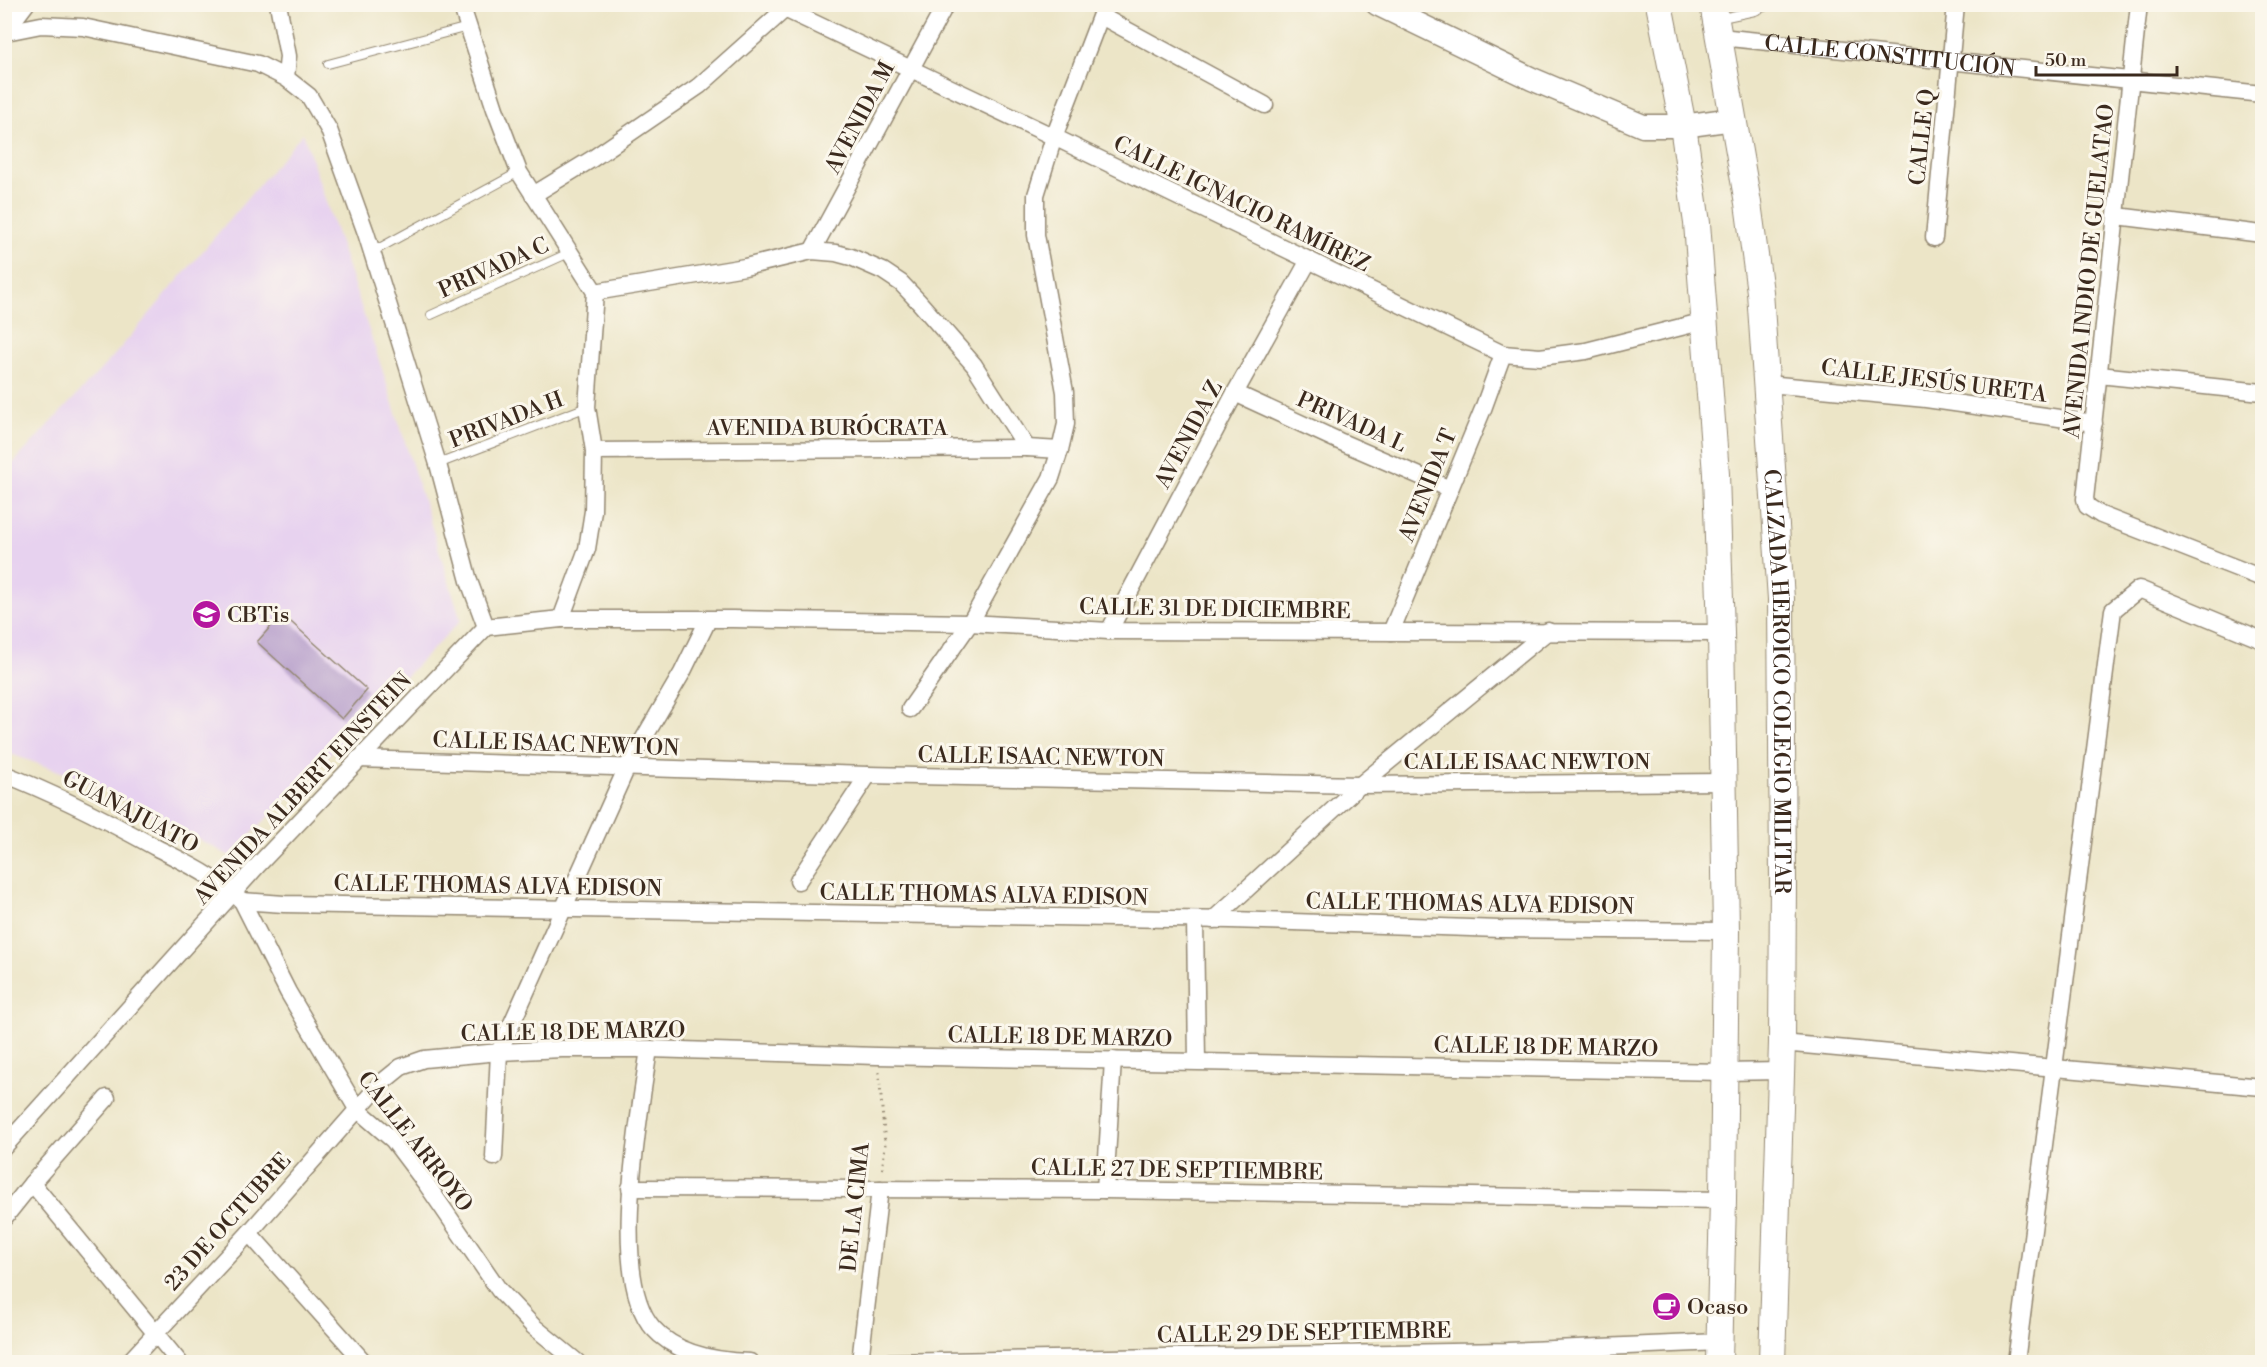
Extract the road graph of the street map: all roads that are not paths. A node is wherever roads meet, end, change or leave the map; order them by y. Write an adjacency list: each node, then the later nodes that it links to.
1 (26, 4): 14 (street)
2 (278, 4): 18 (street)
3 (462, 4): 13 (street)
4 (946, 4): 17 (street, AVENIDA M)
5 (1659, 4): 23 (main road)
6 (1771, 4): 12 (lane)
7 (1956, 4): 15 (street, CALLE Q)
8 (2139, 4): 19 (street, AVENIDA INDIO DE GUELATAO)
9 (782, 6): 17 (street, CALLE IGNACIO RAMÍREZ); 26 (street)
10 (1384, 6): 23 (street)
11 (1103, 10): 21 (street); 24 (street)
12 (1717, 20): 15 (street, CALLE CONSTITUCIÓN); 22 (main road, CALZADA HEROICO COLEGIO MILITAR)
13 (468, 27): 16 (lane); 25 (street)
14 (5, 32): 18 (street)
15 (1951, 62): 19 (street, CALLE CONSTITUCIÓN); 29 (street, CALLE Q)
16 (328, 64)
17 (910, 70): 24 (street, CALLE IGNACIO RAMÍREZ); 30 (street, AVENIDA M)
18 (286, 78): 31 (street)
19 (2132, 81): 20 (street, CALLE CONSTITUCIÓN); 27 (street, AVENIDA INDIO DE GUELATAO)
20 (2262, 94)
21 (1265, 105)
22 (1733, 119): 23 (street); 39 (main road, CALZADA HEROICO COLEGIO MILITAR)
23 (1683, 126): 36 (main road)
24 (1054, 137): 33 (street, CALLE IGNACIO RAMÍREZ); 45 (street)
25 (519, 172): 26 (street); 31 (lane)
26 (533, 195): 32 (street)
27 (2117, 216): 28 (street); 38 (street, AVENIDA INDIO DE GUELATAO)
28 (2262, 234)
29 (1934, 238)
30 (812, 251): 34 (street); 44 (street)
31 (372, 252): 47 (street)
32 (569, 253): 34 (street); 35 (lane, PRIVADA C)
33 (1309, 260): 37 (street, CALLE IGNACIO RAMÍREZ); 41 (street, AVENIDA Z)
34 (595, 292): 42 (street)
35 (431, 315)
36 (1705, 321): 37 (street, CALLE IGNACIO RAMÍREZ); 57 (main road)
37 (1503, 354): 48 (street, AVENIDA T)
38 (2099, 375): 40 (street); 43 (street, AVENIDA INDIO DE GUELATAO)
39 (1768, 384): 43 (street, CALLE JESÚS URETA); 72 (main road, CALZADA HEROICO COLEGIO MILITAR)
40 (2262, 392)
41 (1235, 393): 48 (street, PRIVADA L); 54 (street, AVENIDA Z)
42 (587, 407): 46 (street); 47 (lane, PRIVADA H)
43 (2094, 423): 49 (street, AVENIDA INDIO DE GUELATAO)
44 (1027, 448): 45 (street, AVENIDA BURÓCRATA); 46 (street, AVENIDA BURÓCRATA)
45 (1060, 450): 52 (street)
46 (594, 451): 50 (street)
47 (438, 464): 53 (street)
48 (1450, 489): 56 (street, AVENIDA T)
49 (2262, 578)
50 (561, 619): 51 (street); 53 (street)
51 (708, 620): 52 (street, CALLE 31 DE DICIEMBRE); 61 (street)
52 (970, 623): 54 (street, CALLE 31 DE DICIEMBRE); 59 (street)
53 (486, 627): 60 (street, AVENIDA ALBERT EINSTEIN)
54 (1109, 631): 56 (street, CALLE 31 DE DICIEMBRE)
55 (1548, 631): 56 (street, CALLE 31 DE DICIEMBRE); 57 (street, CALLE 31 DE DICIEMBRE); 65 (street)
56 (1391, 632)
57 (1721, 633): 64 (main road)
58 (2262, 640): 77 (street)
59 (910, 709)
60 (358, 759): 61 (street, CALLE ISAAC NEWTON); 67 (street, AVENIDA ALBERT EINSTEIN)
61 (627, 767): 63 (street, CALLE ISAAC NEWTON); 68 (street)
62 (4, 774): 67 (street, GUANAJUATO)
63 (868, 776): 65 (street, CALLE ISAAC NEWTON); 66 (street)
64 (1724, 782): 65 (street, CALLE ISAAC NEWTON); 71 (main road)
65 (1360, 785): 70 (street)
66 (798, 880)
67 (237, 897): 68 (street, CALLE THOMAS ALVA EDISON); 82 (street, CALLE ARROYO); 83 (street, AVENIDA ALBERT EINSTEIN)
68 (564, 909): 69 (street, CALLE THOMAS ALVA EDISON); 74 (street)
69 (1196, 920): 70 (street, CALLE THOMAS ALVA EDISON); 76 (street)
70 (1213, 920): 71 (street, CALLE THOMAS ALVA EDISON)
71 (1726, 931): 79 (main road)
72 (1782, 1043): 77 (street); 78 (main road, CALZADA HEROICO COLEGIO MILITAR)
73 (649, 1049): 74 (street, CALLE 18 DE MARZO); 75 (street, CALLE 18 DE MARZO); 86 (street)
74 (500, 1052): 82 (street, CALLE 18 DE MARZO); 84 (street)
75 (1113, 1060): 76 (street, CALLE 18 DE MARZO); 88 (street)
76 (1197, 1061): 79 (street, CALLE 18 DE MARZO)
77 (2054, 1069): 80 (street); 104 (street)
78 (1781, 1071): 79 (street, CALLE 18 DE MARZO); 103 (main road, CALZADA HEROICO COLEGIO MILITAR)
79 (1723, 1072): 89 (main road)
80 (2262, 1088)
81 (107, 1098): 85 (street)
82 (357, 1109): 91 (street, 23 DE OCTUBRE); 99 (street, CALLE ARROYO)
83 (4, 1148)
84 (494, 1157)
85 (32, 1182): 90 (street); 92 (street)
86 (630, 1188): 87 (street, CALLE 27 DE SEPTIEMBRE); 100 (street)
87 (880, 1190): 88 (street, CALLE 27 DE SEPTIEMBRE); 101 (street, DE LA CIMA)
88 (1106, 1190): 89 (street, CALLE 27 DE SEPTIEMBRE)
89 (1723, 1200): 93 (main road)
90 (4, 1218)
91 (249, 1233): 92 (street, 23 DE OCTUBRE); 98 (street)
92 (154, 1334): 96 (street, 23 DE OCTUBRE); 97 (street)
93 (1719, 1352): 94 (street, CALLE 29 DE SEPTIEMBRE)
94 (1211, 1359): 95 (street, CALLE 29 DE SEPTIEMBRE)
95 (1027, 1361): 102 (street, CALLE 29 DE SEPTIEMBRE)
96 (129, 1362)
97 (179, 1362)
98 (364, 1362)
99 (577, 1362)
100 (750, 1362)
101 (860, 1362)
102 (889, 1362)
103 (1772, 1362)
104 (2016, 1362)

